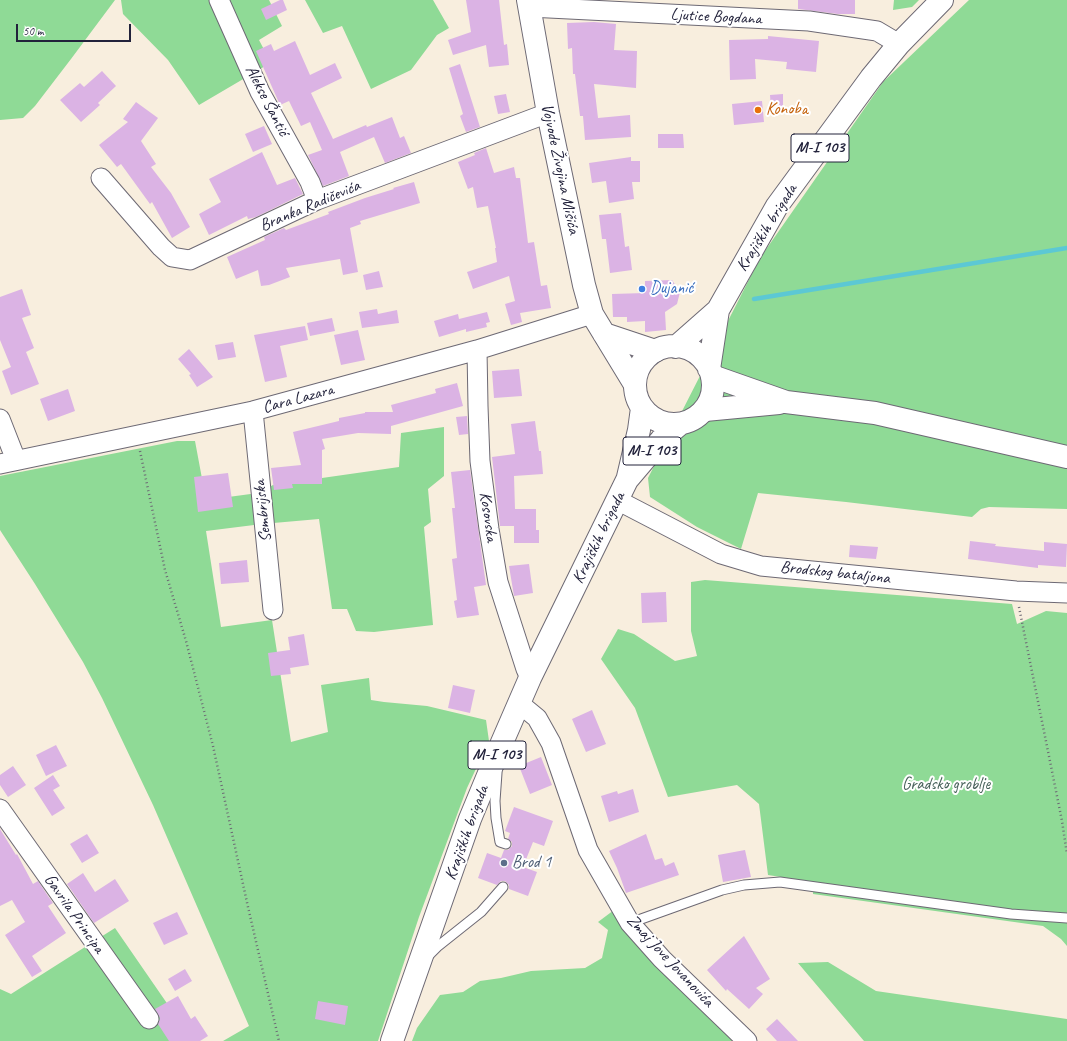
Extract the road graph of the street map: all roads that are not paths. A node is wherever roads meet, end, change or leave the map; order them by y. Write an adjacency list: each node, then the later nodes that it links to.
1 (219, 0): 7 (street, Alekse Šantić)
2 (942, 0): 4 (main road, Krajiških brigada / M-I 103)
3 (528, 4): 4 (street, Ljutice Bogdana); 5 (main road, Vojvode Živojina Mišića)
4 (898, 44): 8 (main road, Krajiških brigada / M-I 103)
5 (548, 113): 7 (street, Branka Radičevića); 9 (main road, Vojvode Živojina Mišića)
6 (101, 178): 7 (street, Branka Radičevića)
7 (317, 200)
8 (718, 310): 11 (main road, Krajiških brigada / M-I 103); 14 (main road, Krajiških brigada / M-I 103)
9 (592, 314): 10 (main road, Vojvode Živojina Mišića); 12 (street, Cara Lazara)
10 (604, 334): 13 (main road); 15 (main road, Vojvode Živojina Mišića)
11 (676, 347): 13 (main road); 14 (main road)
12 (477, 350): 19 (street, Cara Lazara); 28 (street, Kosovska)
13 (655, 351): 15 (main road)
14 (711, 372): 16 (main road); 18 (main road, M-I 103)
15 (634, 383): 17 (main road, M-I 103)
16 (786, 402): 18 (main road); 22 (main road)
17 (642, 408): 21 (main road, M-I 103); 24 (main road, Krajiških brigada / M-I 103)
18 (705, 410): 21 (main road, M-I 103)
19 (253, 411): 23 (street, Cara Lazara); 27 (street, Sembrijska)
20 (0, 419): 23 (street)
21 (680, 424): 24 (main road, Krajiških brigada / M-I 103)
22 (1067, 457)
23 (8, 462)
24 (627, 480): 25 (main road, Krajiških brigada / M-I 103)
25 (618, 500): 26 (street, Brodskog bataljona); 28 (main road, Krajiških brigada / M-I 103)
26 (1067, 593)
27 (273, 610)
28 (530, 678): 29 (main road, Krajiških brigada / M-I 103)
29 (520, 704): 30 (main road, Krajiških brigada / M-I 103); 35 (street, Zmaj Jove Jovanovića)
30 (497, 754): 32 (lane); 36 (main road, Krajiških brigada / M-I 103)
31 (0, 809): 37 (street, Gavrila Principa)
32 (506, 844)
33 (503, 887): 36 (lane)
34 (1067, 918): 35 (lane)
35 (630, 922): 39 (street, Zmaj Jove Jovanovića)
36 (419, 966): 38 (main road, Krajiških brigada / M-I 103)
37 (149, 1020)
38 (392, 1041)
39 (747, 1041)

